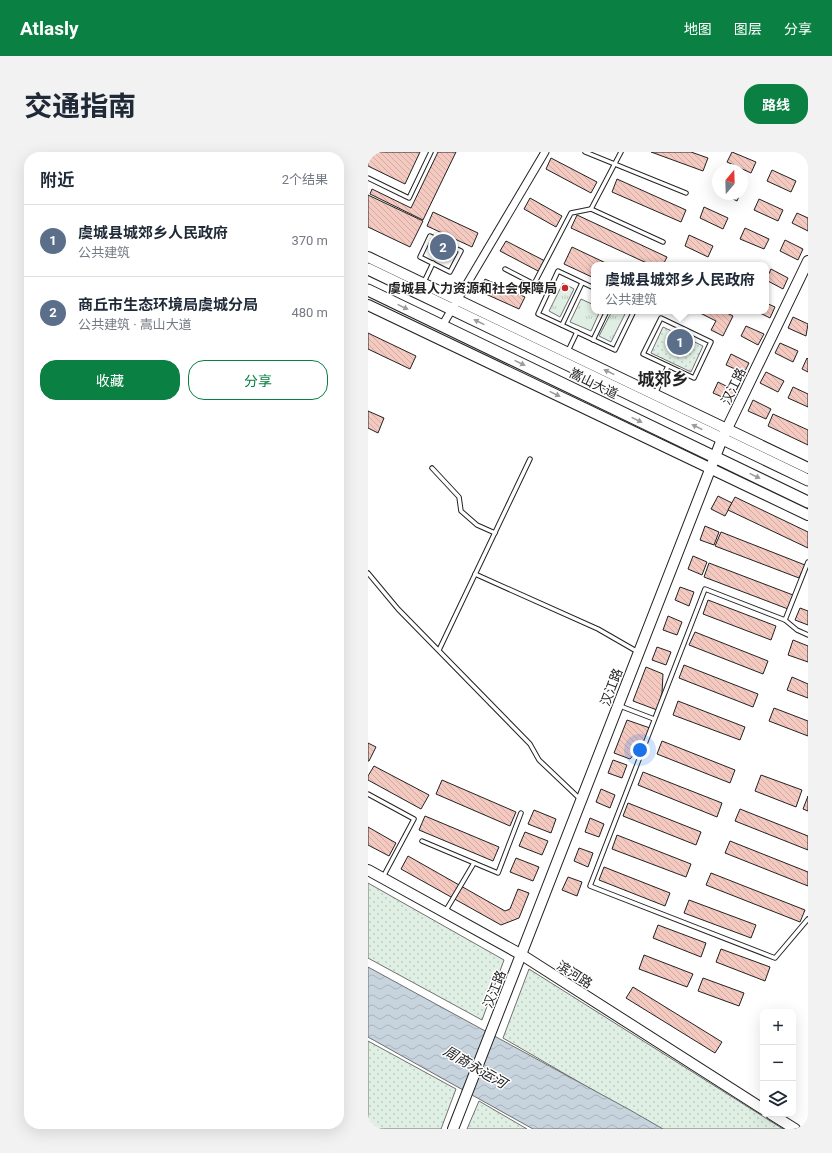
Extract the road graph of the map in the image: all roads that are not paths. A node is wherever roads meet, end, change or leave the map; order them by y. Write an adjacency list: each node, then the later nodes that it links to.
1 (431, 152): 6 (lane)
2 (544, 152): 20 (street)
3 (586, 152): 5 (lane)
4 (621, 152): 5 (lane)
5 (615, 164): 7 (lane); 8 (lane)
6 (368, 178)
7 (686, 193)
8 (591, 209): 9 (lane); 14 (lane)
9 (663, 242)
10 (368, 257): 17 (street)
11 (808, 261): 30 (street, 汉江路)
12 (433, 263): 12 (lane); 17 (lane)
13 (368, 269): 17 (main road, 嵩山大道)
14 (504, 269)
15 (582, 282): 16 (lane); 23 (lane); 23 (lane)
16 (591, 286)
17 (421, 288): 20 (main road, 嵩山大道)
18 (368, 290): 24 (main road, 嵩山大道, one-way to 24)
19 (368, 305): 34 (street, one-way to 34)
20 (455, 305): 24 (street); 27 (main road, 嵩山大道, one-way to 20)
21 (606, 314): 26 (lane)
22 (633, 314): 26 (lane)
23 (562, 325): 25 (lane)
24 (442, 326): 31 (main road, 嵩山大道, one-way to 31)
25 (577, 332): 26 (lane); 27 (lane)
26 (594, 340)
27 (565, 358): 29 (main road, 嵩山大道, one-way to 27)
28 (668, 366): 28 (lane); 29 (lane)
29 (653, 400): 30 (main road, 嵩山大道, one-way to 29)
30 (724, 434): 31 (street, 汉江路); 35 (street); 36 (main road, 嵩山大道)
31 (714, 457): 34 (street, 汉江路); 37 (main road, 嵩山大道, one-way to 37)
32 (530, 459): 39 (lane)
33 (432, 468): 39 (lane)
34 (710, 468): 38 (street); 46 (street, 汉江路)
35 (808, 468)
36 (808, 480)
37 (808, 502)
38 (808, 515)
39 (495, 533): 42 (lane)
40 (808, 562): 43 (lane)
41 (368, 573): 45 (lane)
42 (476, 574): 45 (lane); 46 (lane)
43 (785, 620): 44 (lane); 48 (lane)
44 (808, 635)
45 (439, 650): 50 (lane)
46 (639, 652): 47 (street, 汉江路)
47 (618, 706): 48 (lane); 50 (street, 汉江路)
48 (654, 719): 57 (lane)
49 (368, 794): 55 (lane)
50 (582, 801): 58 (street, 汉江路)
51 (522, 813): 53 (lane)
52 (422, 841): 53 (lane)
53 (474, 863): 56 (lane)
54 (368, 870): 55 (street, 滨河路)
55 (382, 878): 56 (street, 滨河路)
56 (445, 912): 58 (street, 滨河路)
57 (808, 919)
58 (522, 955): 59 (street, 滨河路); 61 (street, 汉江路)
59 (760, 1107)
60 (777, 1117): 62 (street)
61 (453, 1129)
62 (795, 1129)

